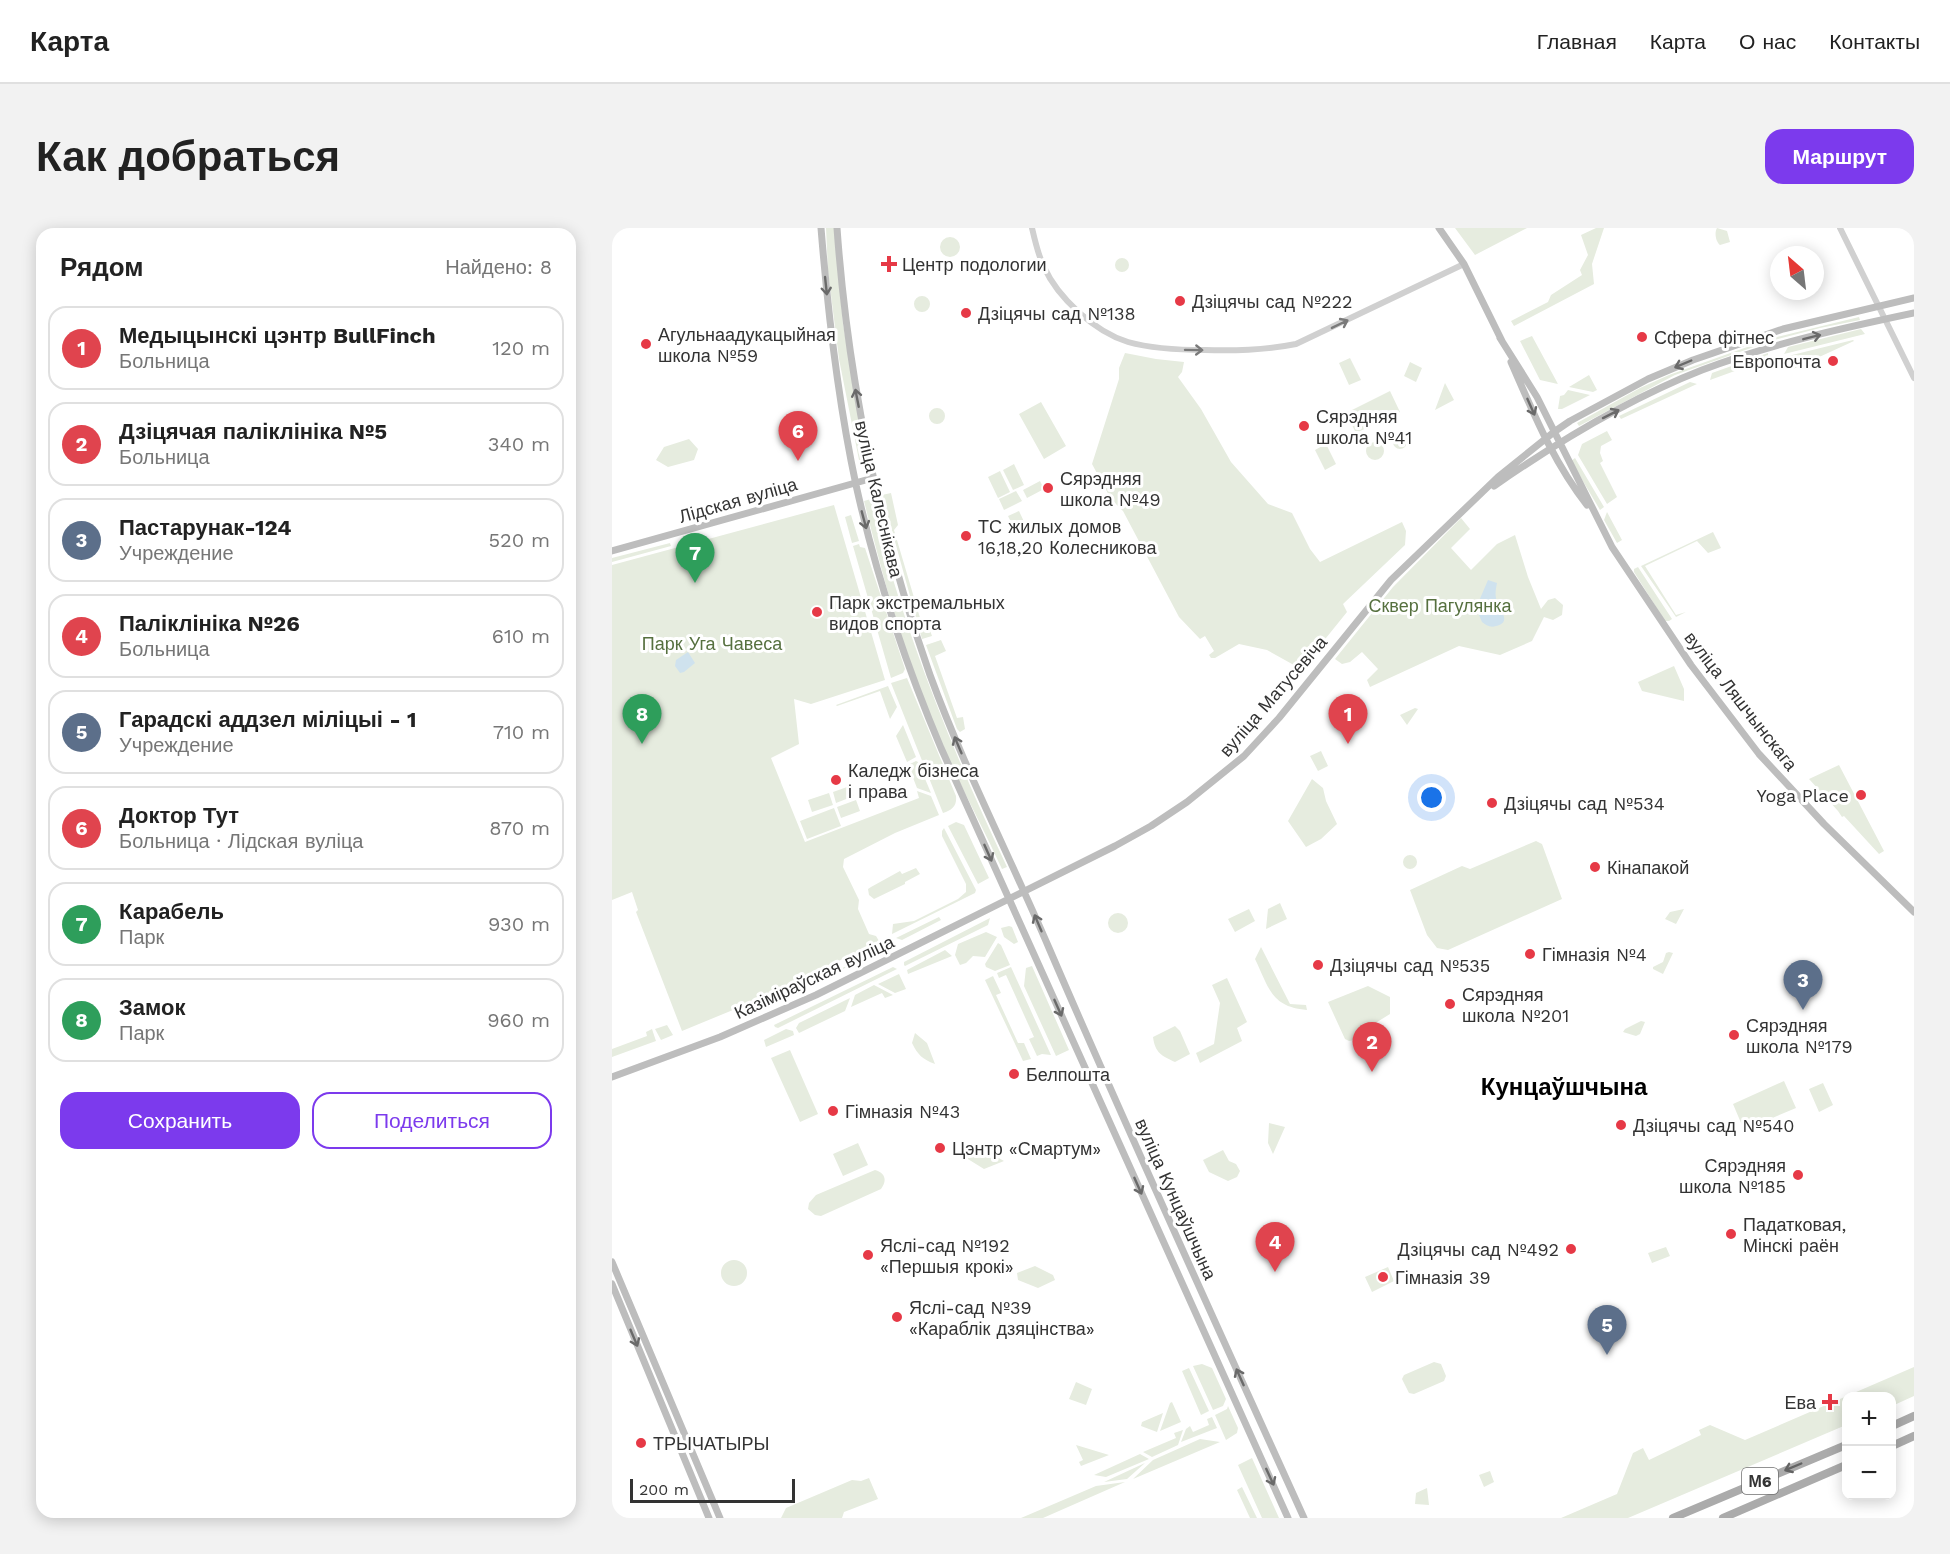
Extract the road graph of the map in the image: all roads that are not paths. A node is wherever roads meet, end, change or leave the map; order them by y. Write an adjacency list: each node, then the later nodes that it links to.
1 (821, 228): 18 (main road, вуліца Калеснікава, one-way to 18)
2 (837, 228): 17 (main road, вуліца Калеснікава, one-way to 2)
3 (1032, 228): 6 (street, one-way to 6)
4 (1439, 228): 6 (main road)
5 (1840, 228): 8 (street)
6 (1464, 264): 11 (main road)
7 (1914, 298): 8 (main road, вуліца Матусевіча)
8 (1880, 307): 10 (street); 13 (main road, вуліца Матусевіча, one-way to 13)
9 (1914, 313): 10 (main road, вуліца Матусевіча)
10 (1885, 320): 12 (street); 15 (main road, вуліца Матусевіча, one-way to 10)
11 (1500, 338): 13 (main road, вуліца Ляшчынскага); 14 (main road, вуліца Ляшчынскага, one-way to 14)
12 (1914, 378)
13 (1554, 432): 14 (main road, вуліца Матусевіча); 15 (main road, вуліца Ляшчынскага)
14 (1545, 438): 16 (main road, вуліца Ляшчынскага); 19 (main road, вуліца Матусевіча)
15 (1560, 442): 16 (main road, вуліца Матусевіча); 20 (main road, вуліца Ляшчынскага)
16 (1550, 448): 19 (main road, вуліца Матусевіча); 20 (main road, вуліца Ляшчынскага)
17 (873, 478): 18 (main road, Лідская вуліца); 22 (main road, вуліца Калеснікава, one-way to 17)
18 (855, 482): 21 (main road, Лідская вуліца); 23 (main road, вуліца Калеснікава, one-way to 23)
19 (1480, 496): 22 (main road, вуліца Матусевіча)
20 (1595, 515): 24 (main road, вуліца Ляшчынскага)
21 (612, 551)
22 (1024, 891): 23 (main road, Казіміраўская вуліца); 37 (main road, вуліца Кунцаўшчына, one-way to 22)
23 (1008, 899): 25 (main road, Казіміраўская вуліца); 36 (main road, вуліца Кунцаўшчына, one-way to 36)
24 (1914, 912)
25 (612, 1077)
26 (612, 1262): 35 (main road)
27 (612, 1284): 34 (main road, one-way to 34)
28 (1914, 1416): 29 (main road)
29 (1896, 1424)
30 (1914, 1436): 31 (main road)
31 (1896, 1444)
32 (1844, 1446): 38 (main road, М6, one-way to 38)
33 (1842, 1467): 39 (main road, М6)
34 (709, 1518)
35 (720, 1518)
36 (1288, 1518)
37 (1304, 1518)
38 (1673, 1518)
39 (1723, 1518)

